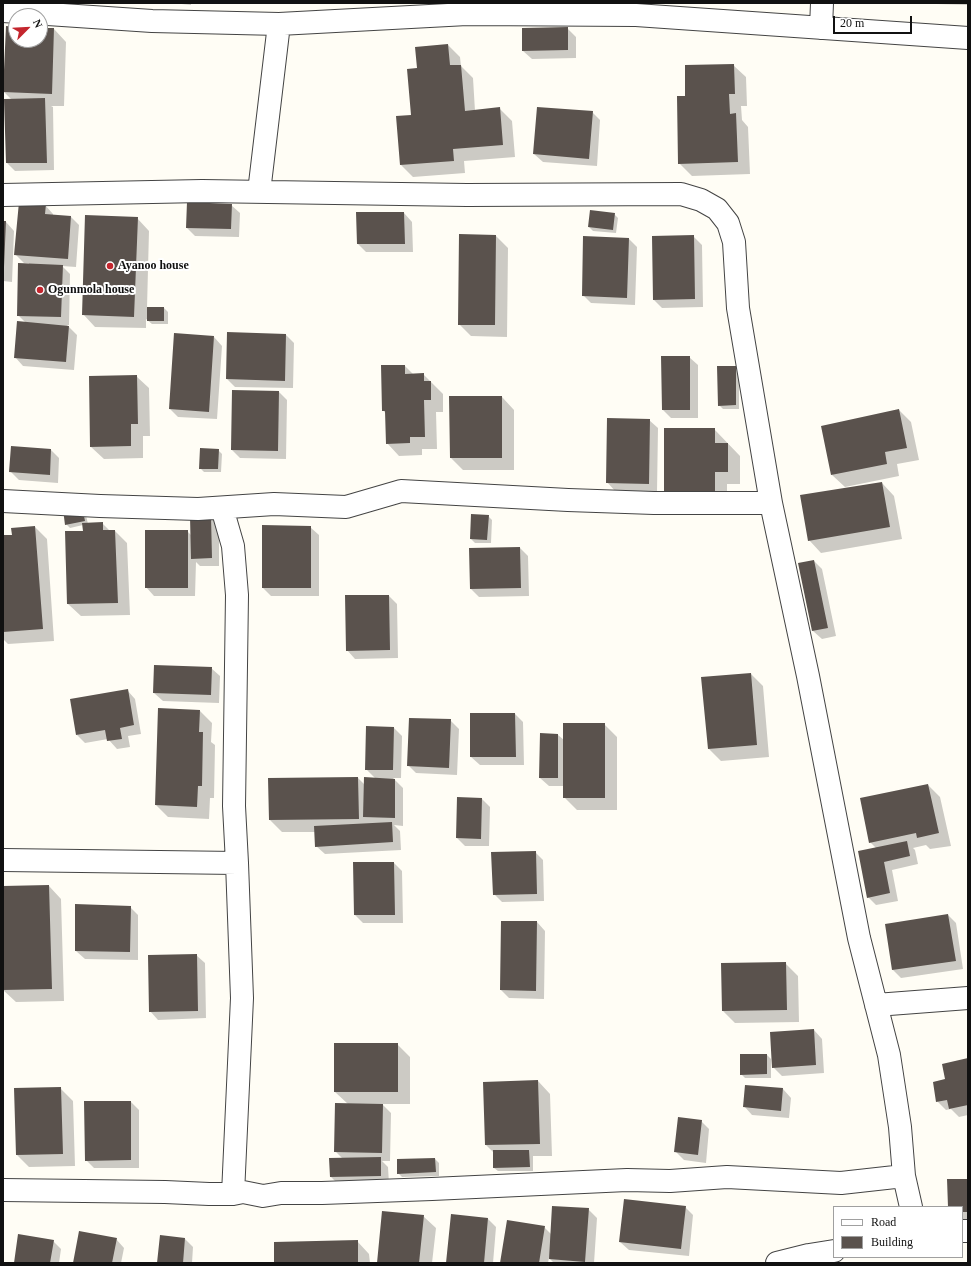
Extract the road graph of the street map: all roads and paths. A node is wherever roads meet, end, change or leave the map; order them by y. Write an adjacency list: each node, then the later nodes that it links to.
1 (822, 3): 4 (street)
2 (3, 11): 3 (street)
3 (279, 24): 4 (street); 6 (street)
4 (821, 28): 5 (street)
5 (968, 38)
6 (259, 192): 7 (street); 9 (street)
7 (3, 194)
8 (3, 501): 10 (street)
9 (771, 504): 10 (street); 14 (street)
10 (222, 508): 12 (street)
11 (3, 860): 12 (street)
12 (237, 863): 17 (street)
13 (968, 998): 14 (street)
14 (876, 1005): 15 (street)
15 (904, 1176): 17 (street); 18 (street)
16 (3, 1190): 17 (street)
17 (233, 1194)
18 (911, 1206)
19 (833, 1251): 20 (street)
20 (777, 1263)

